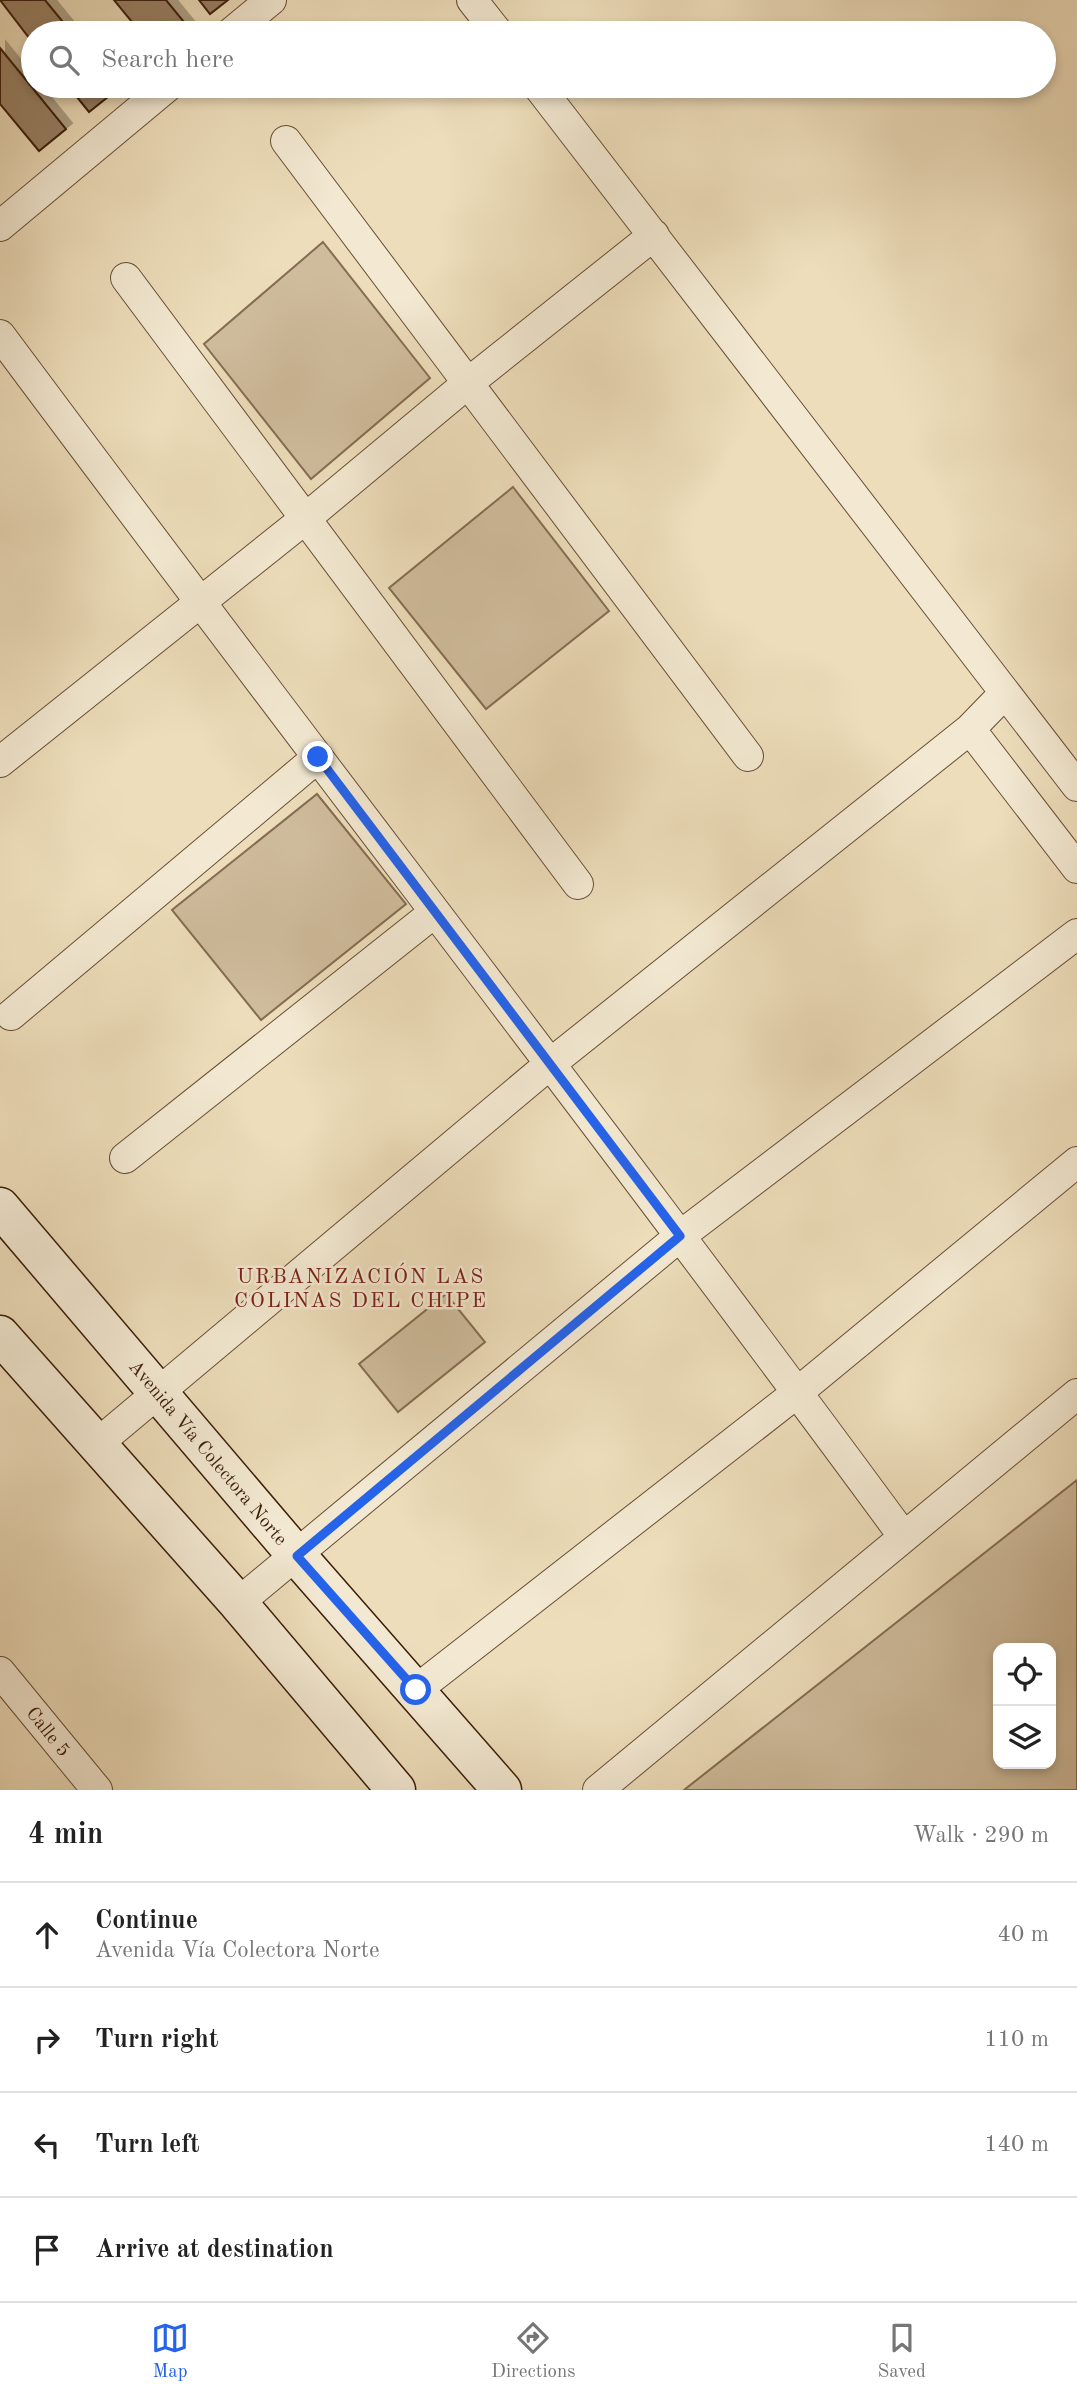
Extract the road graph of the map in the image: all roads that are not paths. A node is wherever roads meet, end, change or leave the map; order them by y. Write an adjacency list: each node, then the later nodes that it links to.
1 (271, 0): 3 (street)
2 (475, 1): 4 (street)
3 (246, 21)
4 (489, 21)
5 (154, 98): 8 (street)
6 (547, 98): 9 (street)
7 (286, 141): 12 (street)
8 (0, 226)
9 (654, 235): 12 (street); 15 (street)
10 (126, 278): 13 (street)
11 (0, 335): 14 (street)
12 (468, 383): 13 (street); 17 (street)
13 (306, 518): 14 (street); 22 (street)
14 (199, 602): 18 (street); 19 (street)
15 (1004, 694): 16 (street); 20 (street)
16 (970, 729): 21 (street); 26 (street)
17 (748, 756)
18 (318, 757): 23 (street); 25 (street)
19 (0, 762)
20 (1077, 786)
21 (1077, 868)
22 (578, 884)
23 (435, 912): 26 (street); 27 (street)
24 (1077, 934): 30 (street)
25 (11, 1015)
26 (550, 1063): 30 (street); 33 (street)
27 (125, 1158)
28 (1077, 1162): 32 (street)
29 (0, 1207): 33 (street, Avenida Vía Colectora Norte)
30 (680, 1236): 32 (street); 37 (street)
31 (0, 1335): 35 (street)
32 (797, 1392): 36 (street); 40 (street)
33 (160, 1393): 35 (street); 37 (street, Avenida Vía Colectora Norte)
34 (1077, 1394): 36 (street)
35 (97, 1444): 38 (street)
36 (904, 1537): 44 (street)
37 (297, 1556): 38 (street); 40 (street, Avenida Vía Colectora Norte)
38 (237, 1604): 42 (street)
39 (0, 1672): 41 (street, Calle 5)
40 (416, 1690): 43 (street, Avenida Vía Colectora Norte)
41 (91, 1788)
42 (396, 1790)
43 (502, 1790)
44 (598, 1790)

